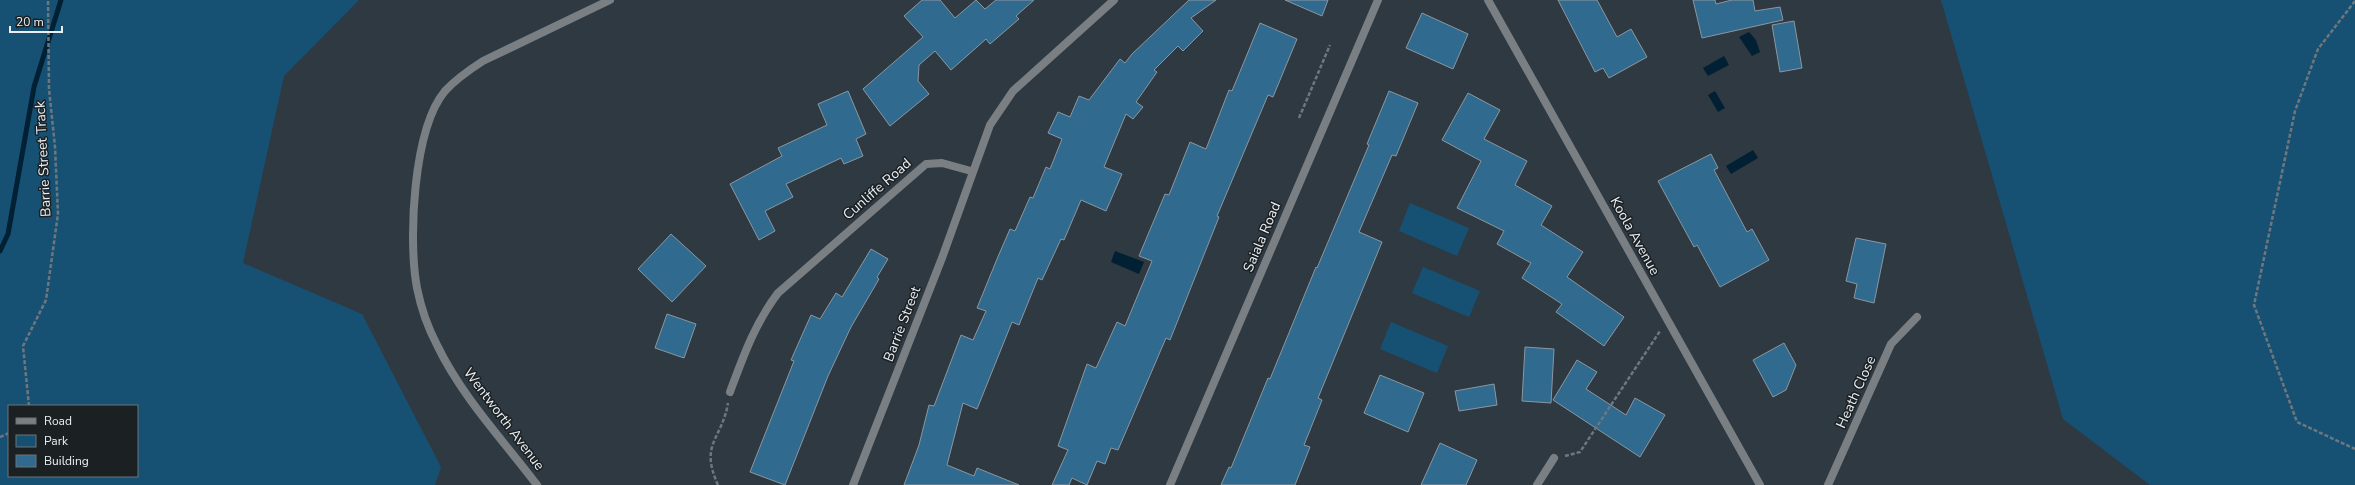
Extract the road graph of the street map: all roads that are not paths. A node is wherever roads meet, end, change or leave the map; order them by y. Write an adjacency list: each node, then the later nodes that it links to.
1 (610, 0): 9 (street, Wentworth Avenue)
2 (1114, 0): 5 (street)
3 (1378, 0): 11 (street, Saiala Road)
4 (1488, 0): 13 (street, Koola Avenue)
5 (971, 171): 7 (street, Cunliffe Road); 10 (street, Barrie Street)
6 (1917, 317): 14 (street, Heath Close)
7 (730, 392)
8 (1554, 458): 12 (street)
9 (537, 485)
10 (853, 485)
11 (1170, 485)
12 (1537, 485)
13 (1760, 485)
14 (1828, 485)

